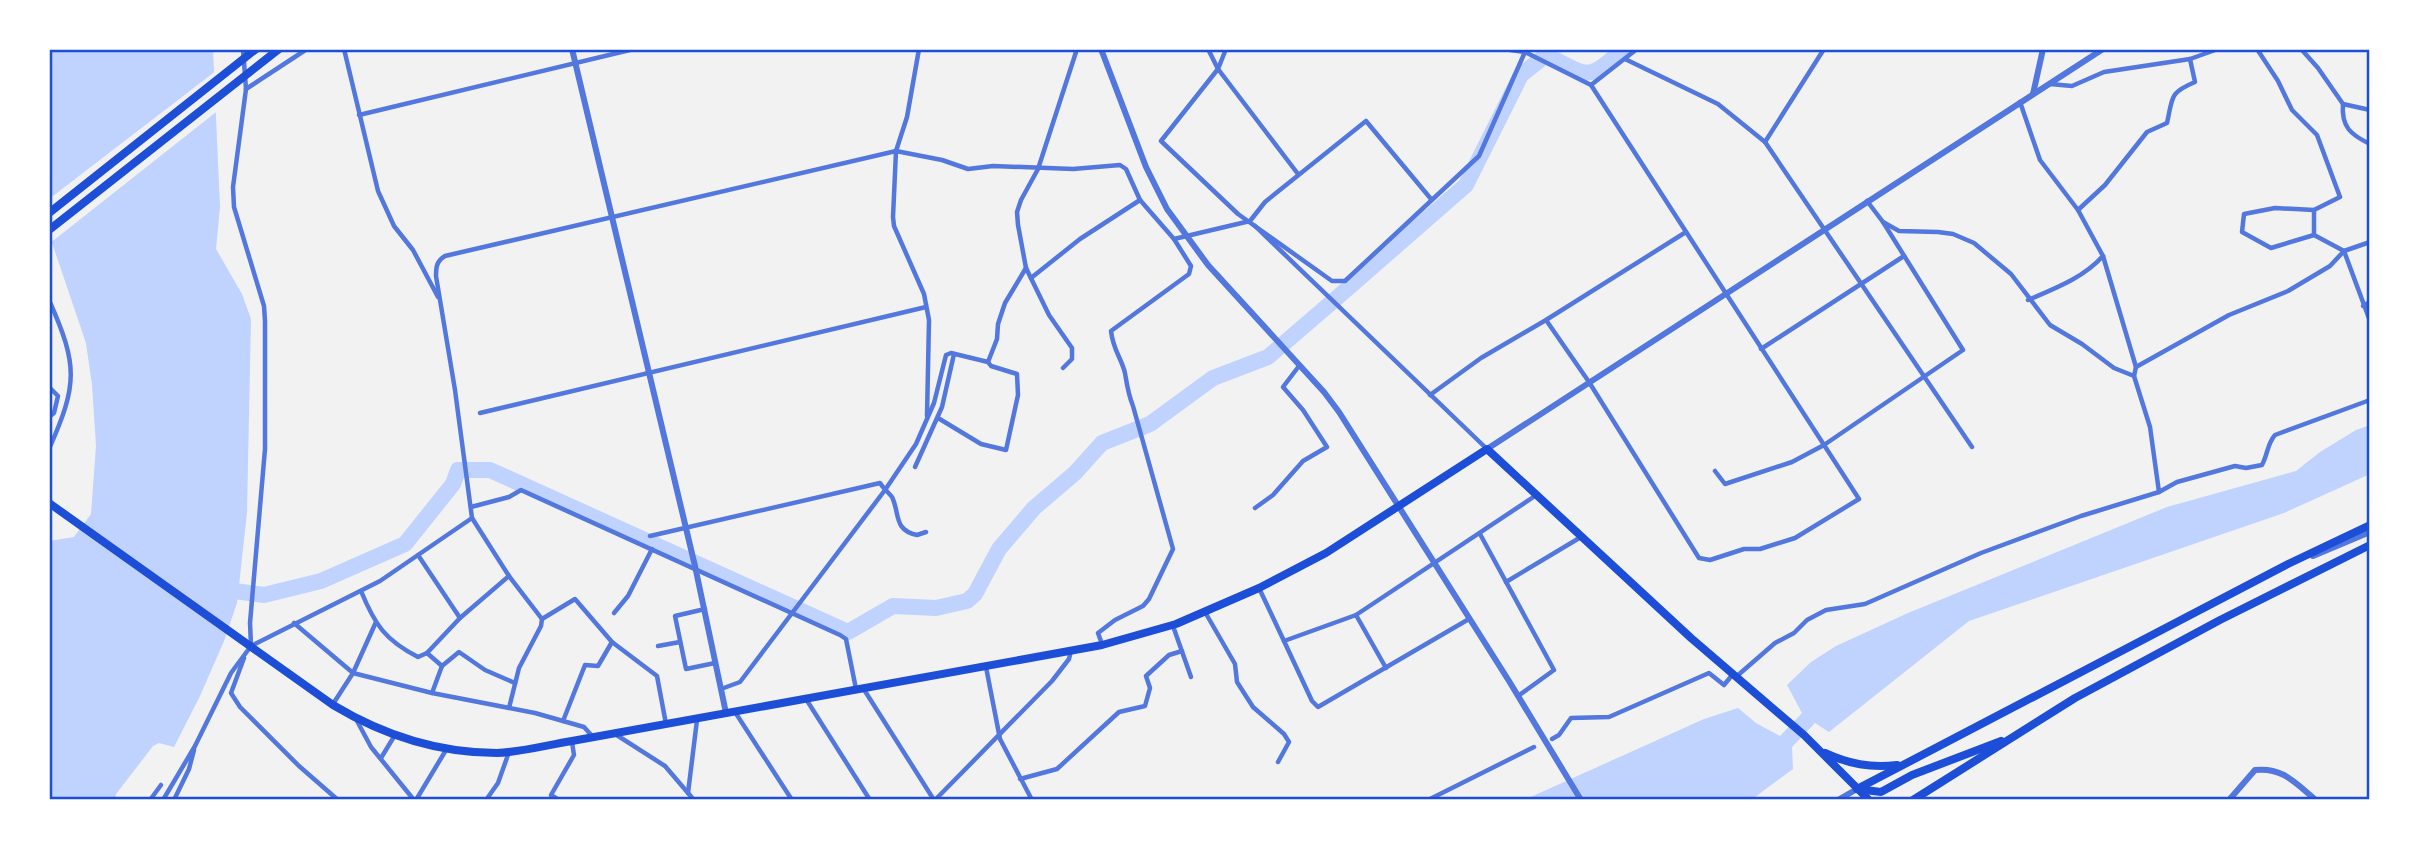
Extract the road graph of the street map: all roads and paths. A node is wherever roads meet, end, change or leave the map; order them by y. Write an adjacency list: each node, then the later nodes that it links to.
1 (243, 49): 28 (street)
2 (256, 49): 44 (main road)
3 (279, 49): 49 (main road)
4 (307, 49): 28 (street)
5 (344, 49): 33 (street)
6 (572, 49): 24 (street)
7 (634, 49): 24 (street)
8 (919, 49): 36 (street)
9 (1077, 49): 37 (street)
10 (1101, 49): 52 (street)
11 (1208, 49): 25 (street)
12 (1226, 49): 25 (street)
13 (1503, 49): 21 (street)
14 (1637, 49): 22 (street)
15 (1824, 49): 34 (street)
16 (2043, 49): 29 (street)
17 (2103, 49): 26 (street)
18 (2218, 49): 23 (street)
19 (2257, 49): 43 (street)
20 (2301, 49): 31 (street)
21 (1525, 52): 27 (street); 39 (street)
22 (1625, 59): 27 (street); 34 (street)
23 (2190, 60): 26 (street); 42 (street)
24 (575, 63): 33 (street); 45 (street)
25 (1219, 69): 38 (street); 46 (street)
26 (2049, 84): 29 (street)
27 (1591, 85): 50 (street)
28 (246, 89): 134 (street)
29 (2033, 94): 30 (street)
30 (2020, 102): 41 (street); 42 (street)
31 (2343, 104): 32 (street); 35 (street)
32 (2370, 110)
33 (359, 115): 65 (street)
34 (1765, 142): 48 (street)
35 (2370, 144)
36 (896, 150): 37 (street); 45 (street); 67 (street)
37 (1038, 169): 40 (street); 58 (street)
38 (1298, 174): 39 (street); 46 (street)
39 (1431, 199): 46 (street)
40 (1140, 200): 53 (street); 59 (street)
41 (1867, 201): 47 (street); 48 (street)
42 (2078, 210): 57 (street)
43 (2315, 210): 51 (street); 51 (street)
44 (49, 213)
45 (612, 217): 65 (street); 76 (street)
46 (1250, 221): 52 (street); 81 (street)
47 (1883, 222): 56 (street); 63 (street)
48 (1825, 229): 60 (street); 61 (street)
49 (49, 230)
50 (1686, 232): 61 (street); 68 (street)
51 (2314, 235): 55 (street)
52 (1186, 236): 53 (street); 73 (street)
53 (1174, 239): 132 (street)
54 (2370, 242): 55 (street)
55 (2344, 251): 66 (street); 74 (street)
56 (1904, 256): 60 (street); 78 (street)
57 (2103, 256): 63 (street); 74 (street)
58 (1026, 268): 59 (street); 72 (street)
59 (1031, 278): 75 (street)
60 (1862, 283): 70 (street); 78 (street)
61 (1726, 293): 70 (street); 79 (street)
62 (49, 300): 89 (street)
63 (2028, 300): 77 (street)
64 (2370, 302): 66 (street)
65 (441, 303): 98 (street)
66 (2363, 306): 69 (street)
67 (926, 307): 76 (street); 86 (street)
68 (1546, 320): 79 (street); 81 (street)
69 (2370, 321)
70 (1762, 349): 87 (street)
71 (954, 354): 72 (street); 85 (street); 86 (street)
72 (988, 362): 85 (street)
73 (1299, 366): 97 (street); 99 (street)
74 (2136, 367): 77 (street)
75 (1063, 368)
76 (650, 374): 83 (street); 102 (street)
77 (2134, 376): 94 (street)
78 (1923, 377): 87 (street); 88 (street)
79 (1589, 383): 87 (street); 90 (street)
80 (49, 387): 84 (street)
81 (1430, 395): 90 (street)
82 (2370, 400): 94 (street)
83 (480, 413)
84 (49, 417)
85 (938, 418): 91 (street)
86 (927, 419): 93 (street)
87 (1824, 445): 92 (street)
88 (1972, 447)
89 (49, 449)
90 (1487, 449): 95 (main road); 97 (main road)
91 (915, 467)
92 (1715, 471)
93 (885, 490): 102 (street); 103 (street); 121 (street)
94 (2159, 492): 143 (street)
95 (1536, 495): 105 (street); 107 (main road)
96 (49, 503): 134 (main road)
97 (1398, 506): 111 (street); 116 (main road)
98 (471, 507): 100 (street); 109 (street)
99 (1255, 508)
100 (472, 518): 110 (street); 114 (street)
101 (2370, 526): 112 (main road)
102 (685, 527): 106 (street); 113 (street)
103 (926, 532)
104 (2370, 532): 112 (street)
105 (1480, 534): 111 (street); 115 (street)
106 (650, 536)
107 (1581, 537): 115 (street); 143 (main road)
108 (2370, 545): 161 (main road)
109 (652, 550): 113 (street); 119 (street)
110 (418, 555): 117 (street); 123 (street)
111 (1434, 564): 122 (street); 124 (street)
112 (2288, 564): 172 (main road)
113 (695, 568): 118 (street); 121 (street)
114 (509, 576): 123 (street); 125 (street)
115 (1506, 582): 149 (street)
116 (1259, 588): 120 (main road); 129 (street)
117 (360, 591): 126 (street); 127 (street)
118 (705, 609): 131 (street); 138 (street)
119 (614, 612)
120 (1205, 612): 128 (main road); 171 (street)
121 (792, 613): 146 (street); 147 (street)
122 (1356, 615): 129 (street); 141 (street)
123 (460, 618): 137 (street)
124 (1469, 619): 141 (street); 149 (street)
125 (542, 620): 130 (street); 145 (street)
126 (376, 622): 137 (street); 142 (street)
127 (294, 623): 134 (street); 142 (street)
128 (1173, 625): 132 (main road); 136 (street)
129 (1284, 641): 141 (street)
130 (612, 642): 156 (street); 157 (street)
131 (680, 642): 133 (street); 138 (street)
132 (1102, 645): 135 (main road)
133 (658, 646)
134 (249, 648): 151 (main road); 165 (street); 181 (street)
135 (1072, 650): 140 (main road); 159 (street)
136 (1182, 651): 144 (street); 173 (street)
137 (427, 653): 139 (street)
138 (716, 663): 146 (street)
139 (442, 666): 145 (street); 148 (street)
140 (986, 666): 147 (main road); 159 (street)
141 (1386, 668)
142 (353, 673): 148 (street); 151 (street)
143 (1735, 675): 163 (street); 168 (main road)
144 (1191, 677)
145 (515, 683): 152 (street)
146 (721, 689): 153 (street)
147 (860, 689): 150 (main road); 188 (street)
148 (432, 692): 152 (street)
149 (1518, 696): 191 (street)
150 (806, 699): 153 (main road); 187 (street)
151 (333, 705): 154 (main road)
152 (509, 708): 156 (street)
153 (730, 712): 155 (main road); 186 (street)
154 (356, 719): 160 (main road); 170 (street)
155 (697, 719): 157 (main road); 176 (street)
156 (563, 721): 162 (street)
157 (666, 724): 158 (main road)
158 (614, 733): 162 (main road); 176 (street)
159 (999, 734): 173 (street); 188 (street)
160 (394, 735): 167 (main road); 170 (street)
161 (2016, 736): 175 (main road); 177 (main road)
162 (593, 737): 164 (main road)
163 (1552, 739)
164 (572, 741): 169 (main road); 184 (street)
165 (195, 746): 179 (street); 180 (street)
166 (1534, 747): 190 (street)
167 (447, 749): 169 (main road); 182 (street)
168 (1819, 751): 172 (main road); 175 (main road)
169 (509, 752): 183 (street)
170 (381, 758): 182 (street)
171 (1278, 762)
172 (1904, 764): 175 (main road)
173 (1020, 779): 189 (street)
174 (161, 785): 178 (street)
175 (1857, 789): 192 (street); 193 (main road)
176 (688, 793): 185 (street)
177 (1924, 796): 194 (main road)
178 (150, 800)
179 (163, 800)
180 (174, 800)
181 (338, 800)
182 (415, 800)
183 (486, 800)
184 (559, 800)
185 (694, 800)
186 (792, 800)
187 (870, 800)
188 (934, 800)
189 (1032, 800)
190 (1428, 800)
191 (1581, 800)
192 (1838, 800)
193 (1869, 800)
194 (1913, 800)
195 (2229, 800): 196 (street)
196 (2316, 800)

